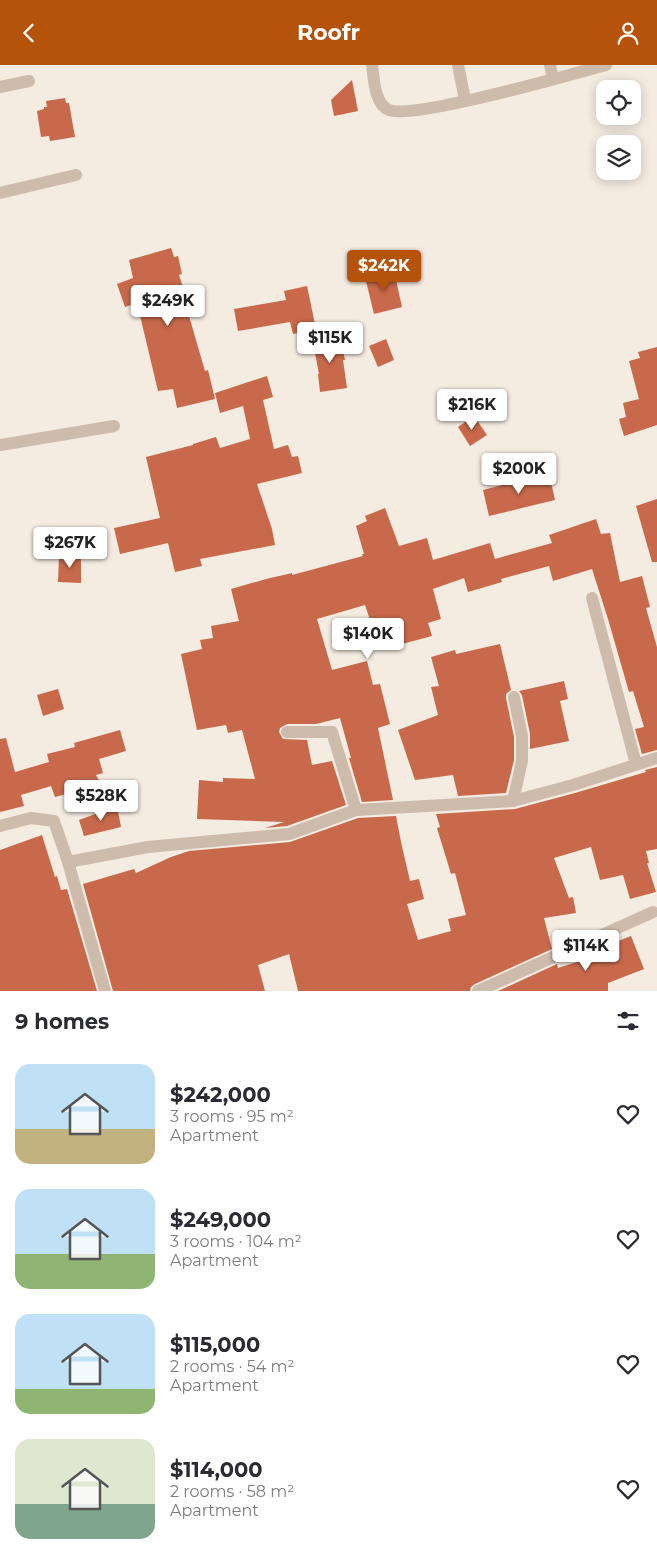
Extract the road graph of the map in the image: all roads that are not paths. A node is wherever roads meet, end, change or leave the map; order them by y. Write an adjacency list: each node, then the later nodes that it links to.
1 (372, 65): 8 (street)
2 (458, 65): 8 (street)
3 (550, 65): 5 (street)
4 (606, 65): 5 (street)
5 (553, 79): 8 (street)
6 (28, 81): 7 (street)
7 (0, 87)
8 (465, 100)
9 (76, 175): 10 (street)
10 (0, 193)
11 (114, 426): 12 (street)
12 (0, 445)
13 (592, 598): 17 (street)
14 (514, 697): 18 (street)
15 (287, 732): 19 (street)
16 (657, 758): 17 (street)
17 (636, 764): 18 (street)
18 (513, 801): 19 (street)
19 (356, 811): 21 (street)
20 (0, 826): 21 (street)
21 (68, 862): 23 (street)
22 (653, 912): 24 (street)
23 (105, 991)
24 (478, 991)

